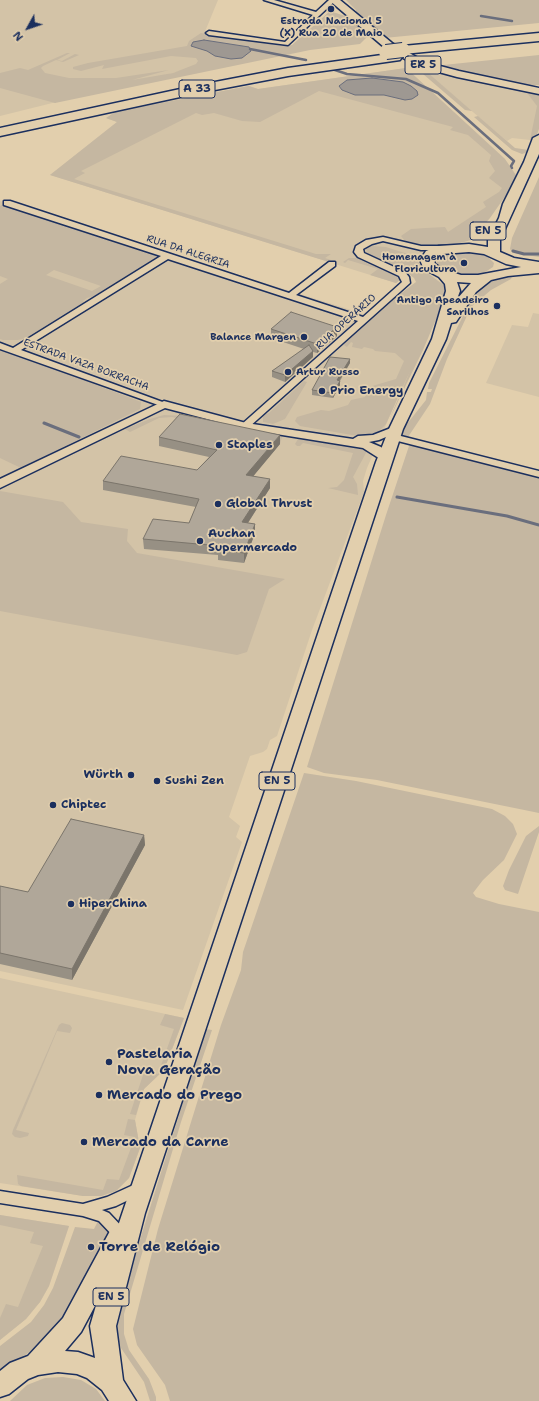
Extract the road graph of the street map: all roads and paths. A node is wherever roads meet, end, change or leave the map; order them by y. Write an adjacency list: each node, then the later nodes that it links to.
1 (267, 0): 3 (street)
2 (333, 0): 3 (street); 8 (main road, ER 5)
3 (318, 14): 4 (street)
4 (209, 33)
5 (539, 37): 7 (highway, A 33)
6 (539, 43): 7 (highway, A 33)
7 (399, 54): 9 (highway, A 33); 10 (highway, A 33)
8 (537, 89)
9 (0, 125)
10 (0, 132)
11 (539, 138): 13 (main road, EN 5)
12 (539, 148): 13 (main road, EN 5)
13 (530, 162): 15 (main road, EN 5)
14 (7, 203): 19 (street, RUA DA ALEGRIA)
15 (510, 204): 17 (main road, EN 5); 18 (main road, EN 5)
16 (366, 244): 17 (street); 20 (street); 26 (street, RUA OPERÁRIO)
17 (455, 248): 18 (main road, EN 5); 20 (main road, EN 5)
18 (495, 255): 22 (main road); 24 (main road, EN 5)
19 (167, 256): 25 (street, RUA DA ALEGRIA); 29 (street)
20 (428, 263): 23 (main road, EN 5)
21 (332, 264): 25 (street)
22 (539, 268): 24 (main road)
23 (444, 275): 24 (main road, EN 5); 27 (main road, EN 5)
24 (490, 276): 27 (main road, EN 5)
25 (290, 296): 26 (street, RUA DA ALEGRIA)
26 (363, 320): 31 (street, RUA OPERÁRIO)
27 (438, 339): 32 (main road, EN 5)
28 (0, 346): 29 (street, ESTRADA VAZA BORRACHA)
29 (14, 351): 30 (street, ESTRADA VAZA BORRACHA)
30 (164, 404): 31 (street); 36 (street)
31 (245, 426): 33 (street)
32 (395, 433): 33 (street); 34 (main road, EN 5); 35 (street)
33 (332, 439): 34 (street)
34 (385, 458): 37 (main road, EN 5)
35 (539, 474)
36 (0, 484)
37 (142, 1186): 39 (street); 40 (main road, EN 5)
38 (0, 1197): 39 (street)
39 (83, 1210): 41 (street)
40 (133, 1213): 41 (main road, EN 5); 44 (main road, EN 5)
41 (121, 1235): 42 (main road, EN 5)
42 (37, 1364): 43 (main road); 44 (main road)
43 (1, 1383)
44 (117, 1392)

